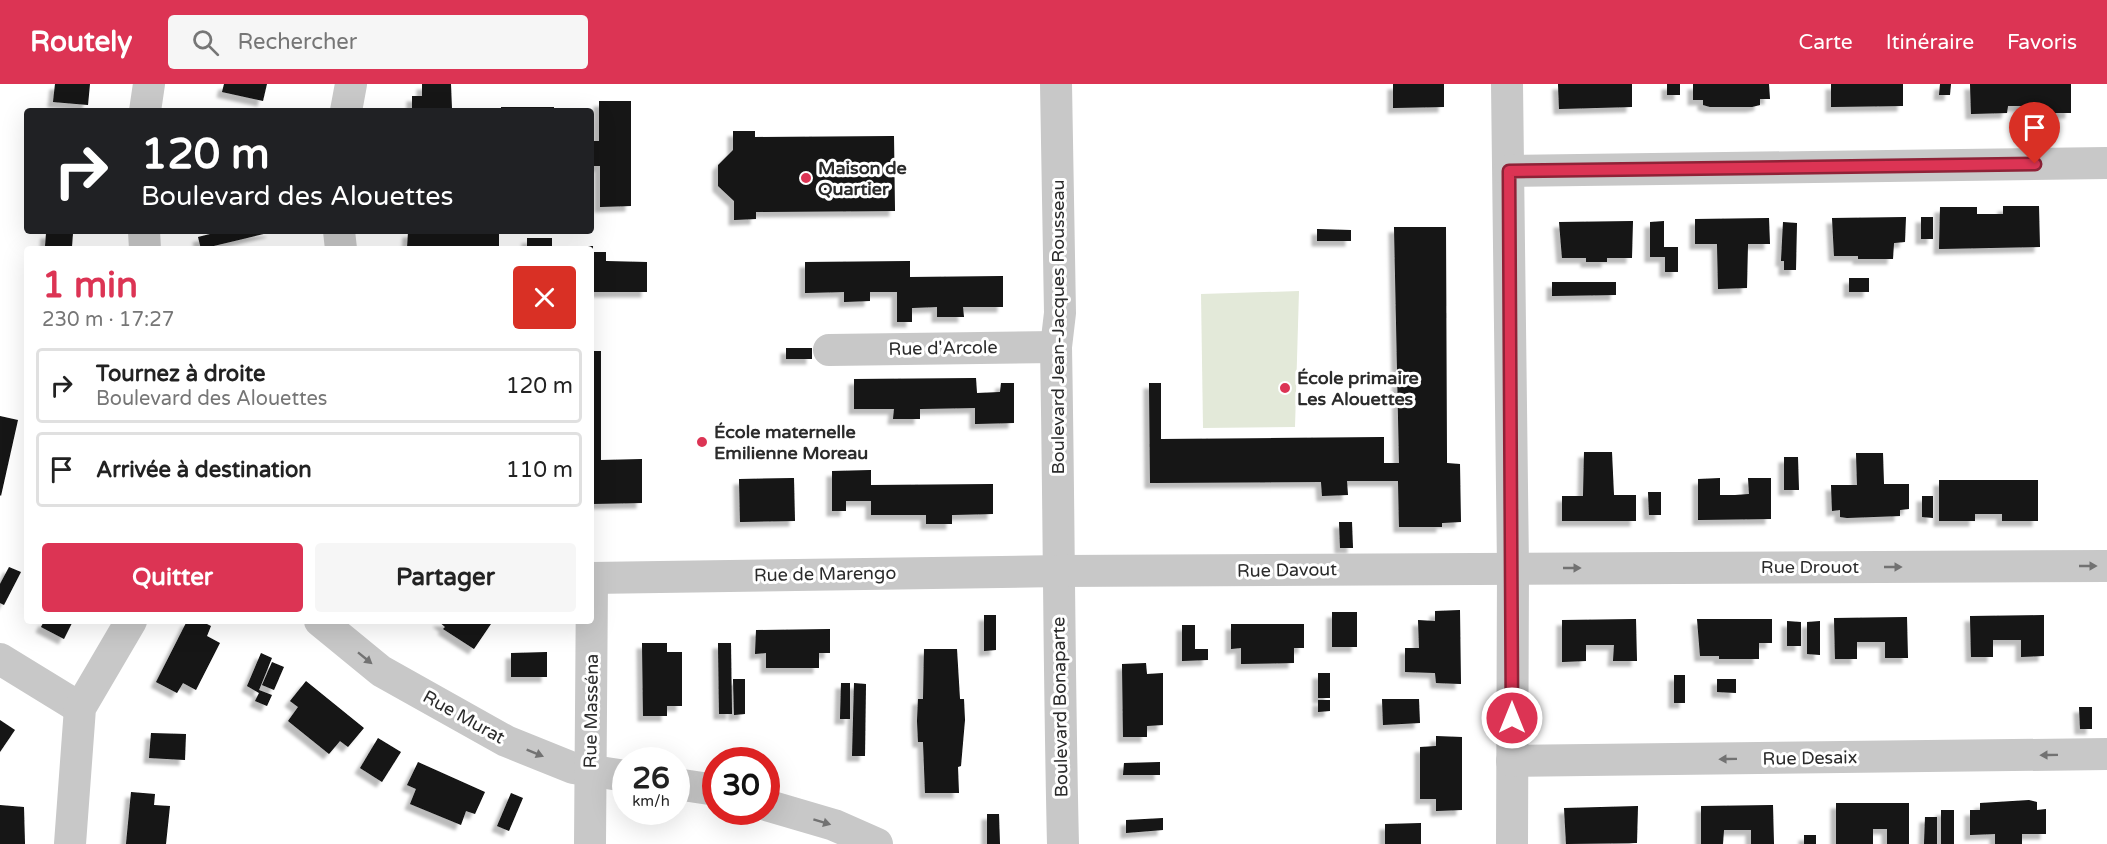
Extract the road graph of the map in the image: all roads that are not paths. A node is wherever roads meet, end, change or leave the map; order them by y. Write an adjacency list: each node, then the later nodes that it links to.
1 (149, 84): 5 (street)
2 (351, 84): 6 (street)
3 (1056, 84): 9 (street, Boulevard Jean-Jacques Rousseau)
4 (1507, 84): 8 (street)
5 (145, 108)
6 (347, 108)
7 (2107, 163): 8 (street)
8 (1509, 171): 12 (street)
9 (1056, 346): 10 (street, Rue d'Arcole); 13 (street, Boulevard Jean-Jacques Rousseau)
10 (829, 350)
11 (2107, 566): 12 (street, Rue Drouot, one-way to 11)
12 (1513, 568): 13 (street, Rue Davout); 21 (street)
13 (1060, 571): 14 (street, Rue de Marengo); 28 (street, Boulevard Bonaparte)
14 (594, 578)
15 (129, 624): 19 (street)
16 (324, 624): 22 (street, Rue Murat, one-way to 22)
17 (592, 624): 22 (street, Rue Masséna)
18 (0, 659): 19 (street)
19 (80, 708): 25 (street)
20 (2107, 754): 21 (street, Rue Desaix, one-way to 21)
21 (1512, 761): 29 (street)
22 (590, 771): 23 (street, Rue Murat); 26 (street, Rue Masséna)
23 (612, 774)
24 (780, 809): 27 (street, one-way to 27)
25 (70, 844)
26 (590, 844)
27 (878, 844)
28 (1063, 844)
29 (1512, 844)

